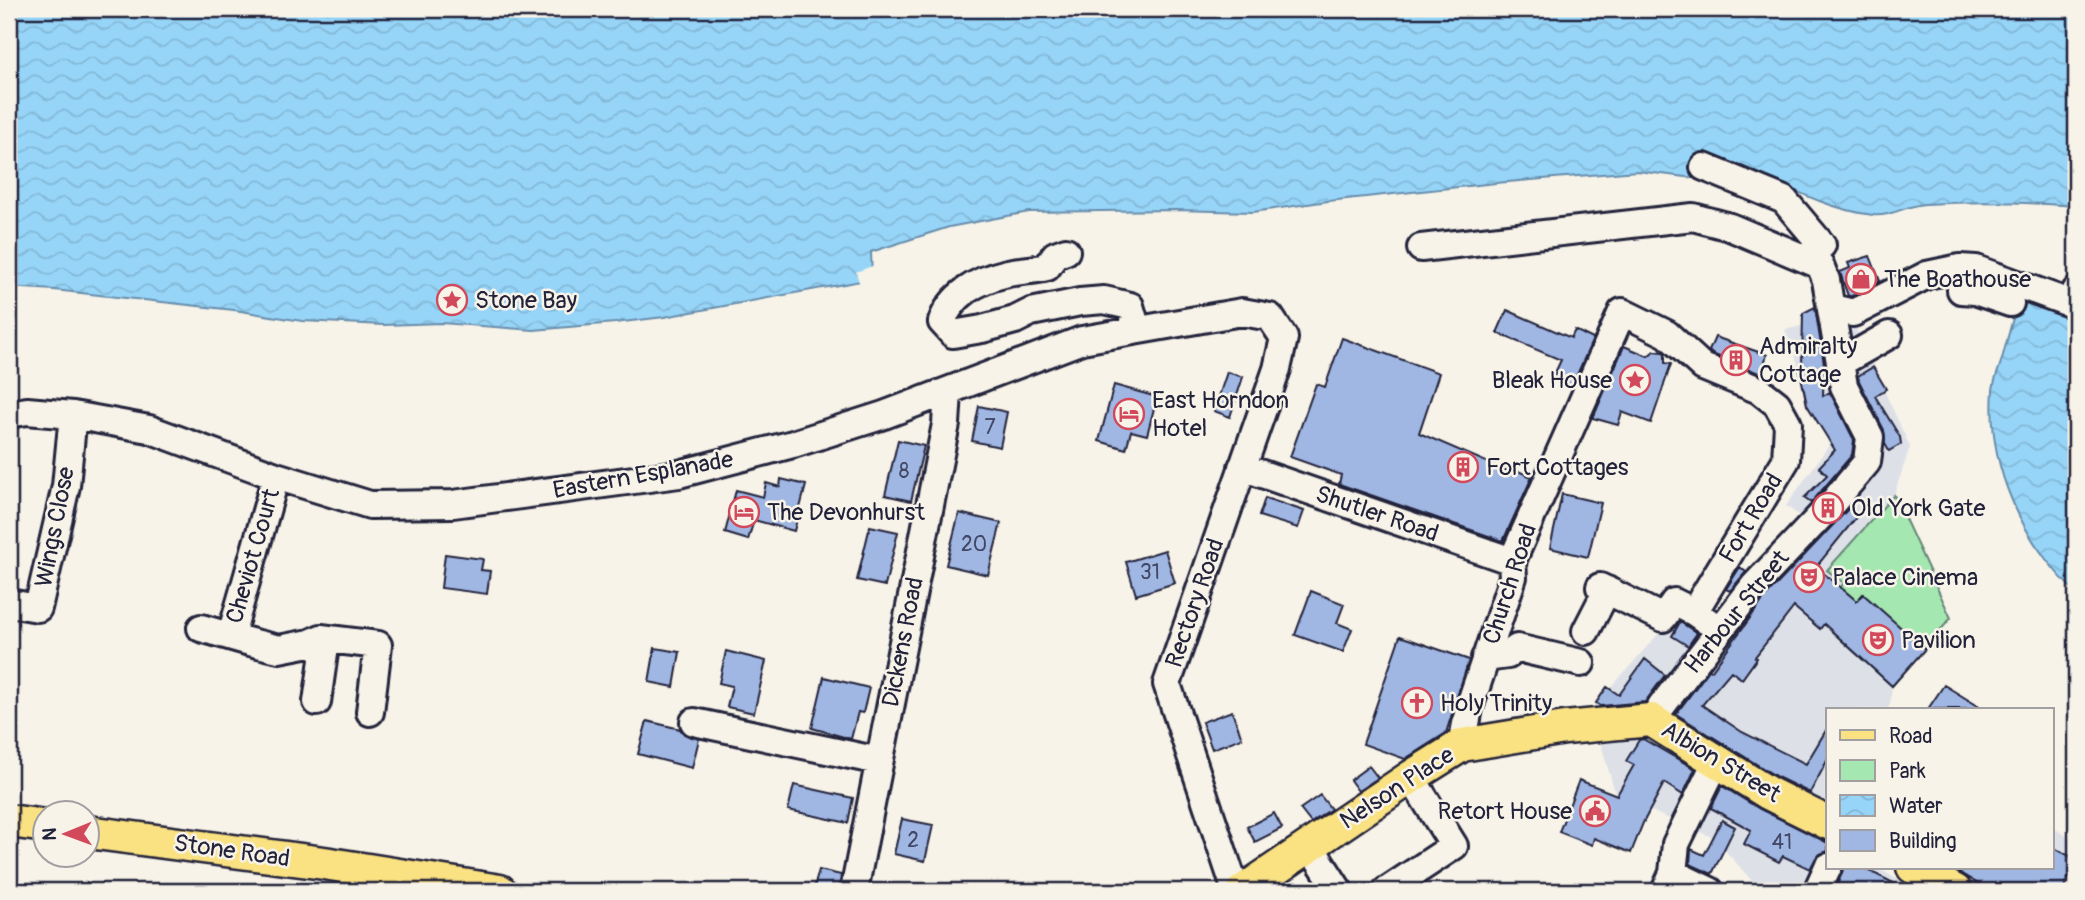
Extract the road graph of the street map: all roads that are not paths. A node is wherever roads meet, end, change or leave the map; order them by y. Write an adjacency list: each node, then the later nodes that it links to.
1 (1704, 167): 4 (street)
2 (1421, 248): 4 (street)
3 (1066, 251): 11 (street)
4 (1821, 255): 8 (street, Harbour Street)
5 (1960, 268): 6 (street); 7 (street); 8 (street)
6 (2076, 291)
7 (2010, 303)
8 (1832, 308): 13 (street, Harbour Street)
9 (1622, 312): 19 (street, Church Road); 21 (street, Fort Road)
10 (1270, 317): 11 (street, Eastern Esplanade); 17 (street, Rectory Road)
11 (1136, 330): 14 (street, Eastern Esplanade)
12 (1889, 335): 13 (street)
13 (1840, 363): 23 (street, Harbour Street)
14 (948, 392): 18 (street, Eastern Esplanade); 34 (street, Dickens Road)
15 (9, 414): 16 (street, Eastern Esplanade)
16 (73, 415): 18 (street, Eastern Esplanade); 20 (street, Wings Close)
17 (1242, 467): 19 (street, Shutler Road); 47 (street, Rectory Road)
18 (275, 476): 25 (street, Cheviot Court)
19 (1512, 561): 27 (street, Church Road)
20 (9, 603)
21 (1694, 612): 23 (street); 24 (street)
22 (201, 628): 25 (street, Cheviot Court)
23 (1720, 629): 31 (street, Harbour Street)
24 (1586, 631)
25 (231, 635): 26 (street, Cheviot Court)
26 (318, 641): 29 (street); 30 (street, Cheviot Court)
27 (1485, 658): 28 (street); 33 (street, Church Road)
28 (1581, 663)
29 (317, 702)
30 (370, 712)
31 (1651, 720): 33 (main road, Nelson Place); 35 (main road, Albion Street)
32 (694, 722): 34 (street)
33 (1462, 745): 36 (main road, Nelson Place)
34 (879, 761): 46 (street, Dickens Road)
35 (1716, 762): 38 (main road, Albion Street); 44 (street)
36 (1410, 777): 41 (main road, Nelson Place); 50 (street)
37 (9, 821): 39 (main road)
38 (1826, 822)
39 (32, 824)
40 (102, 834): 45 (main road, Stone Road)
41 (1310, 846): 48 (main road, Nelson Place); 49 (street)
42 (1827, 869): 52 (street)
43 (1916, 869): 53 (main road)
44 (1669, 882): 51 (street)
45 (500, 891)
46 (854, 891)
47 (1236, 891)
48 (1243, 891)
49 (1339, 891)
50 (1386, 891)
51 (1710, 891)
52 (1816, 891)
53 (1955, 891)

